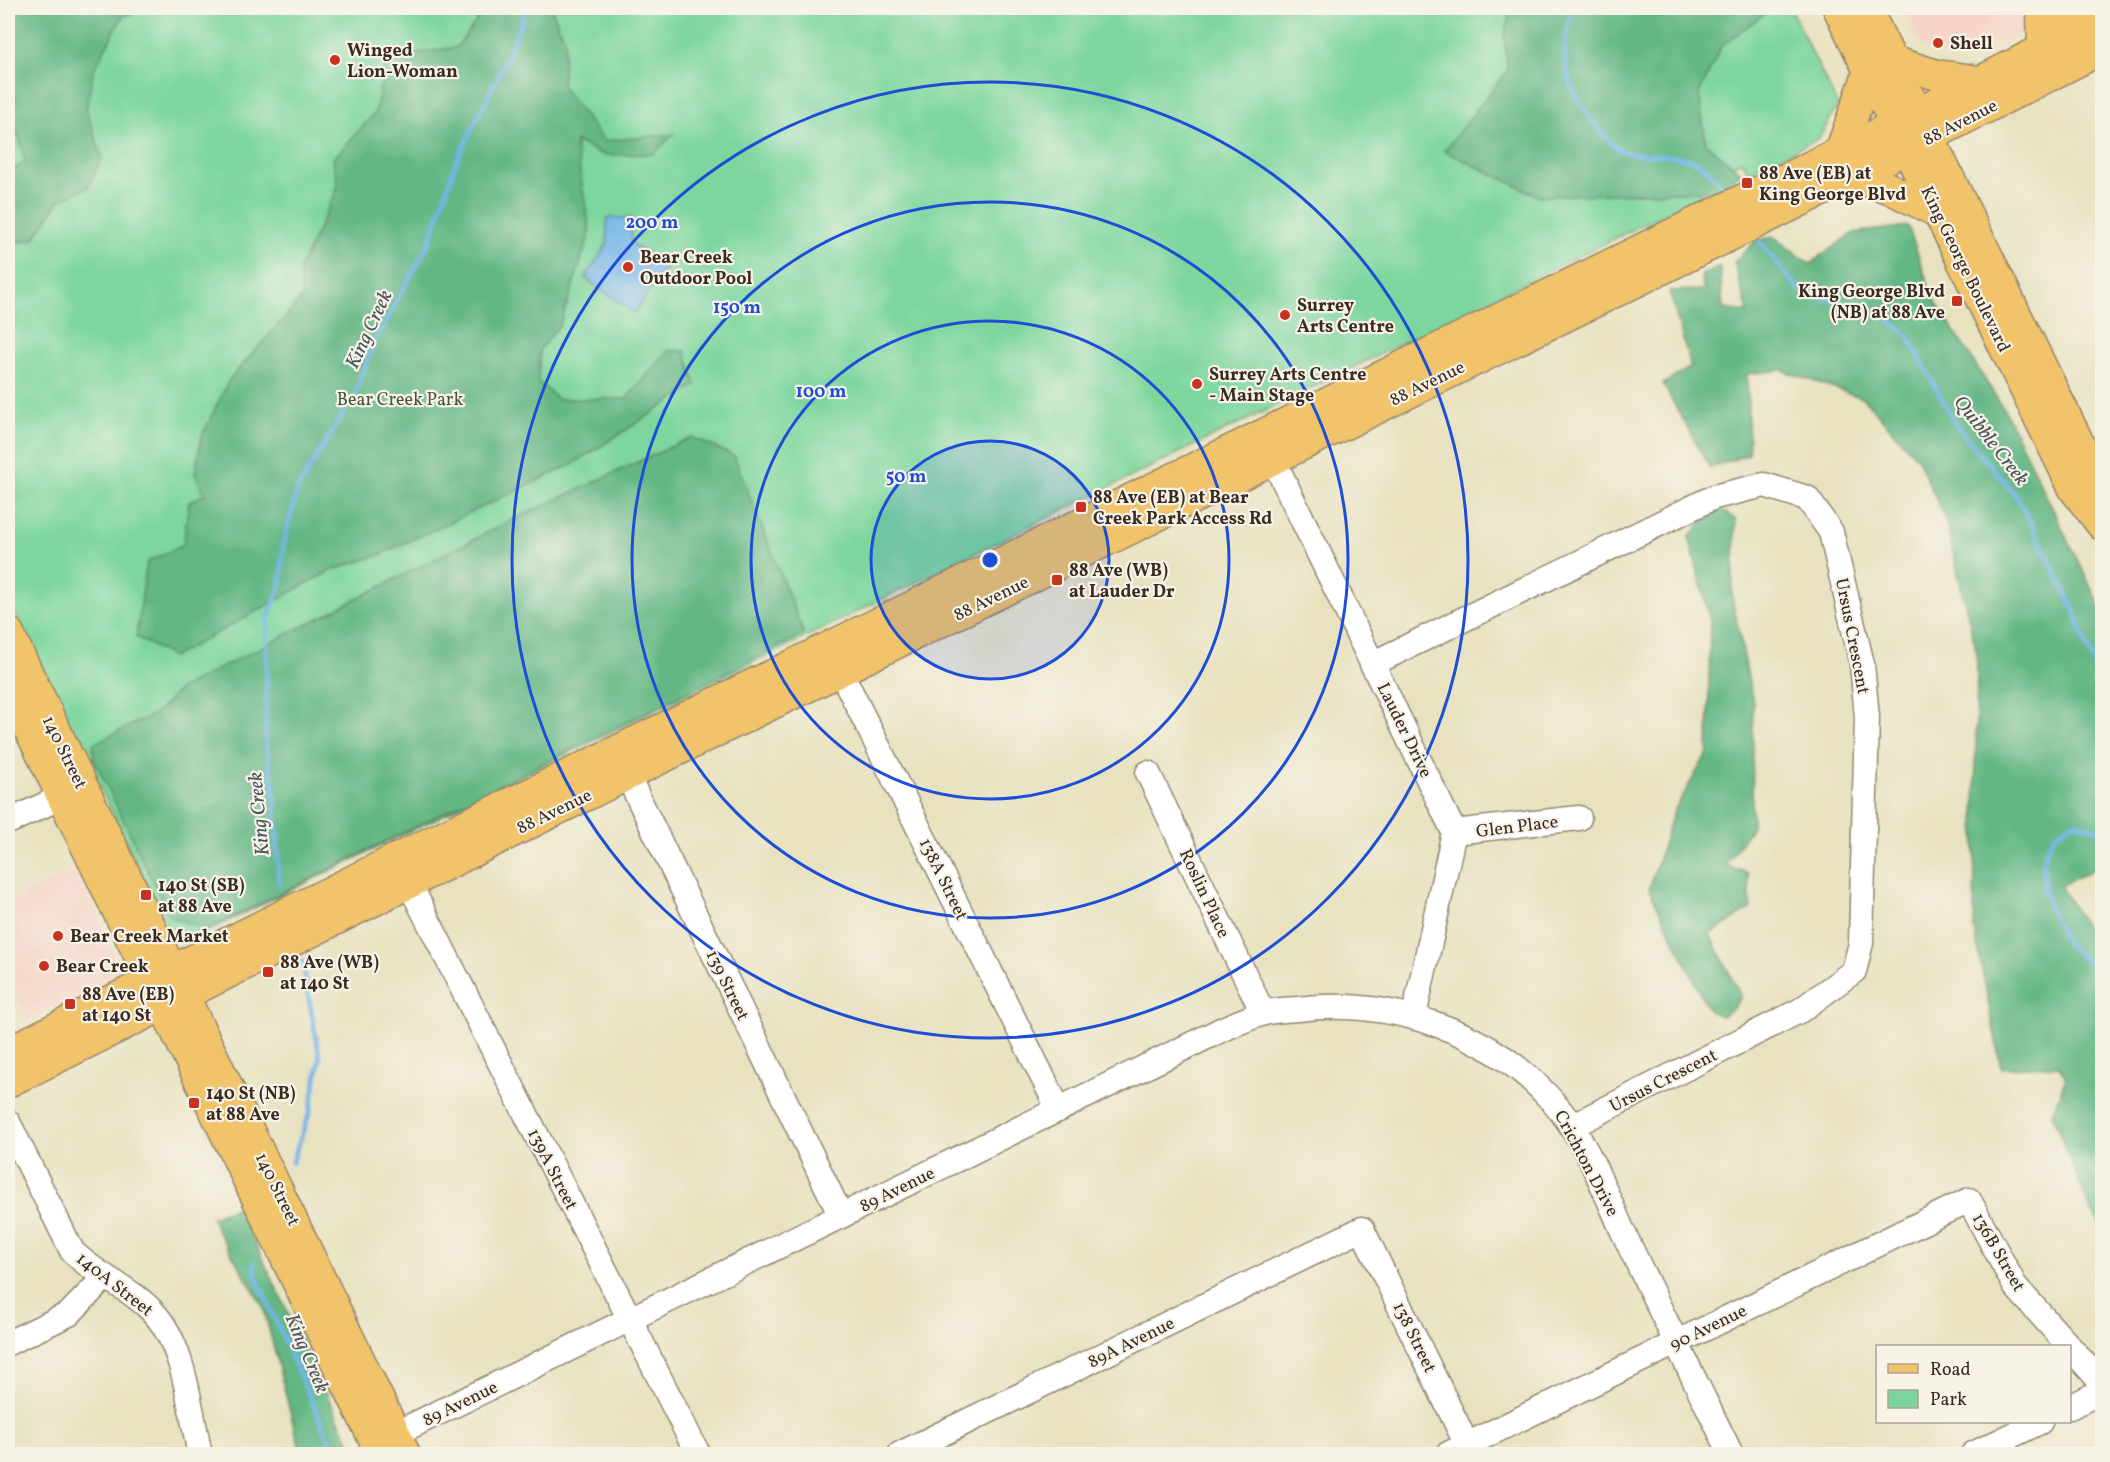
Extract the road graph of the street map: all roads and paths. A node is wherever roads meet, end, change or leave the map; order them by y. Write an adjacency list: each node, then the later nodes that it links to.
1 (1838, 8): 5 (main road, King George Boulevard)
2 (1866, 8): 5 (main road, King George Boulevard)
3 (2103, 19): 6 (main road, 88 Avenue)
4 (2103, 49): 7 (main road, 88 Avenue)
5 (1880, 66): 6 (main road); 7 (main road, King George Boulevard); 8 (main road)
6 (1981, 81): 7 (main road, 88 Avenue)
7 (1913, 131): 8 (main road, 88 Avenue); 9 (main road, King George Boulevard); 13 (main road, King George Boulevard)
8 (1845, 165): 9 (main road); 10 (main road, 88 Avenue)
9 (1939, 213): 14 (main road, King George Boulevard)
10 (1741, 216): 11 (main road, 88 Avenue); 12 (main road, 88 Avenue)
11 (1284, 425): 12 (main road); 16 (main road, 88 Avenue)
12 (1273, 459): 16 (main road, 88 Avenue); 17 (street, Lauder Drive)
13 (2103, 513)
14 (2103, 525)
15 (8, 633): 21 (main road, 140 Street)
16 (834, 660): 19 (main road, 88 Avenue); 31 (street, 138A Street)
17 (1372, 664): 24 (street, Lauder Drive); 33 (street, Ursus Crescent)
18 (8, 685): 21 (main road, 140 Street)
19 (622, 764): 25 (main road, 88 Avenue); 26 (main road, 88 Avenue); 35 (street, 139 Street)
20 (1148, 773): 27 (street, Roslin Place)
21 (72, 791): 23 (street); 26 (main road, 140 Street)
22 (1579, 818): 24 (street, Glen Place)
23 (8, 822)
24 (1454, 832): 28 (street)
25 (409, 883): 26 (main road, 88 Avenue); 38 (street, 139A Street)
26 (166, 988): 29 (main road, 88 Avenue); 30 (main road, 88 Avenue); 47 (main road, 140 Street)
27 (1263, 1013): 28 (street, 89 Avenue); 31 (street, 89 Avenue)
28 (1414, 1016): 33 (street, Crichton Drive)
29 (8, 1052)
30 (8, 1082)
31 (1059, 1110): 35 (street, 89 Avenue)
32 (8, 1122): 37 (street, 140A Street)
33 (1572, 1126): 40 (street, Crichton Drive)
34 (1969, 1200): 40 (street, 90 Avenue); 41 (street, 136B Street)
35 (841, 1216): 38 (street, 89 Avenue)
36 (1362, 1229): 48 (street, 138 Street); 51 (street, 89A Avenue)
37 (104, 1278): 39 (street); 49 (street, 140A Street)
38 (629, 1321): 47 (street, 89 Avenue); 50 (street, 139A Street)
39 (8, 1343)
40 (1676, 1343): 48 (street, 90 Avenue); 52 (street, Crichton Drive)
41 (2069, 1345)
42 (2071, 1348): 43 (street, 136B Street)
43 (2103, 1383)
44 (2103, 1390): 45 (street)
45 (2071, 1406)
46 (2038, 1423): 53 (street)
47 (394, 1448)
48 (1458, 1450)
49 (200, 1455)
50 (698, 1455)
51 (900, 1455)
52 (1731, 1455)
53 (1973, 1455)

